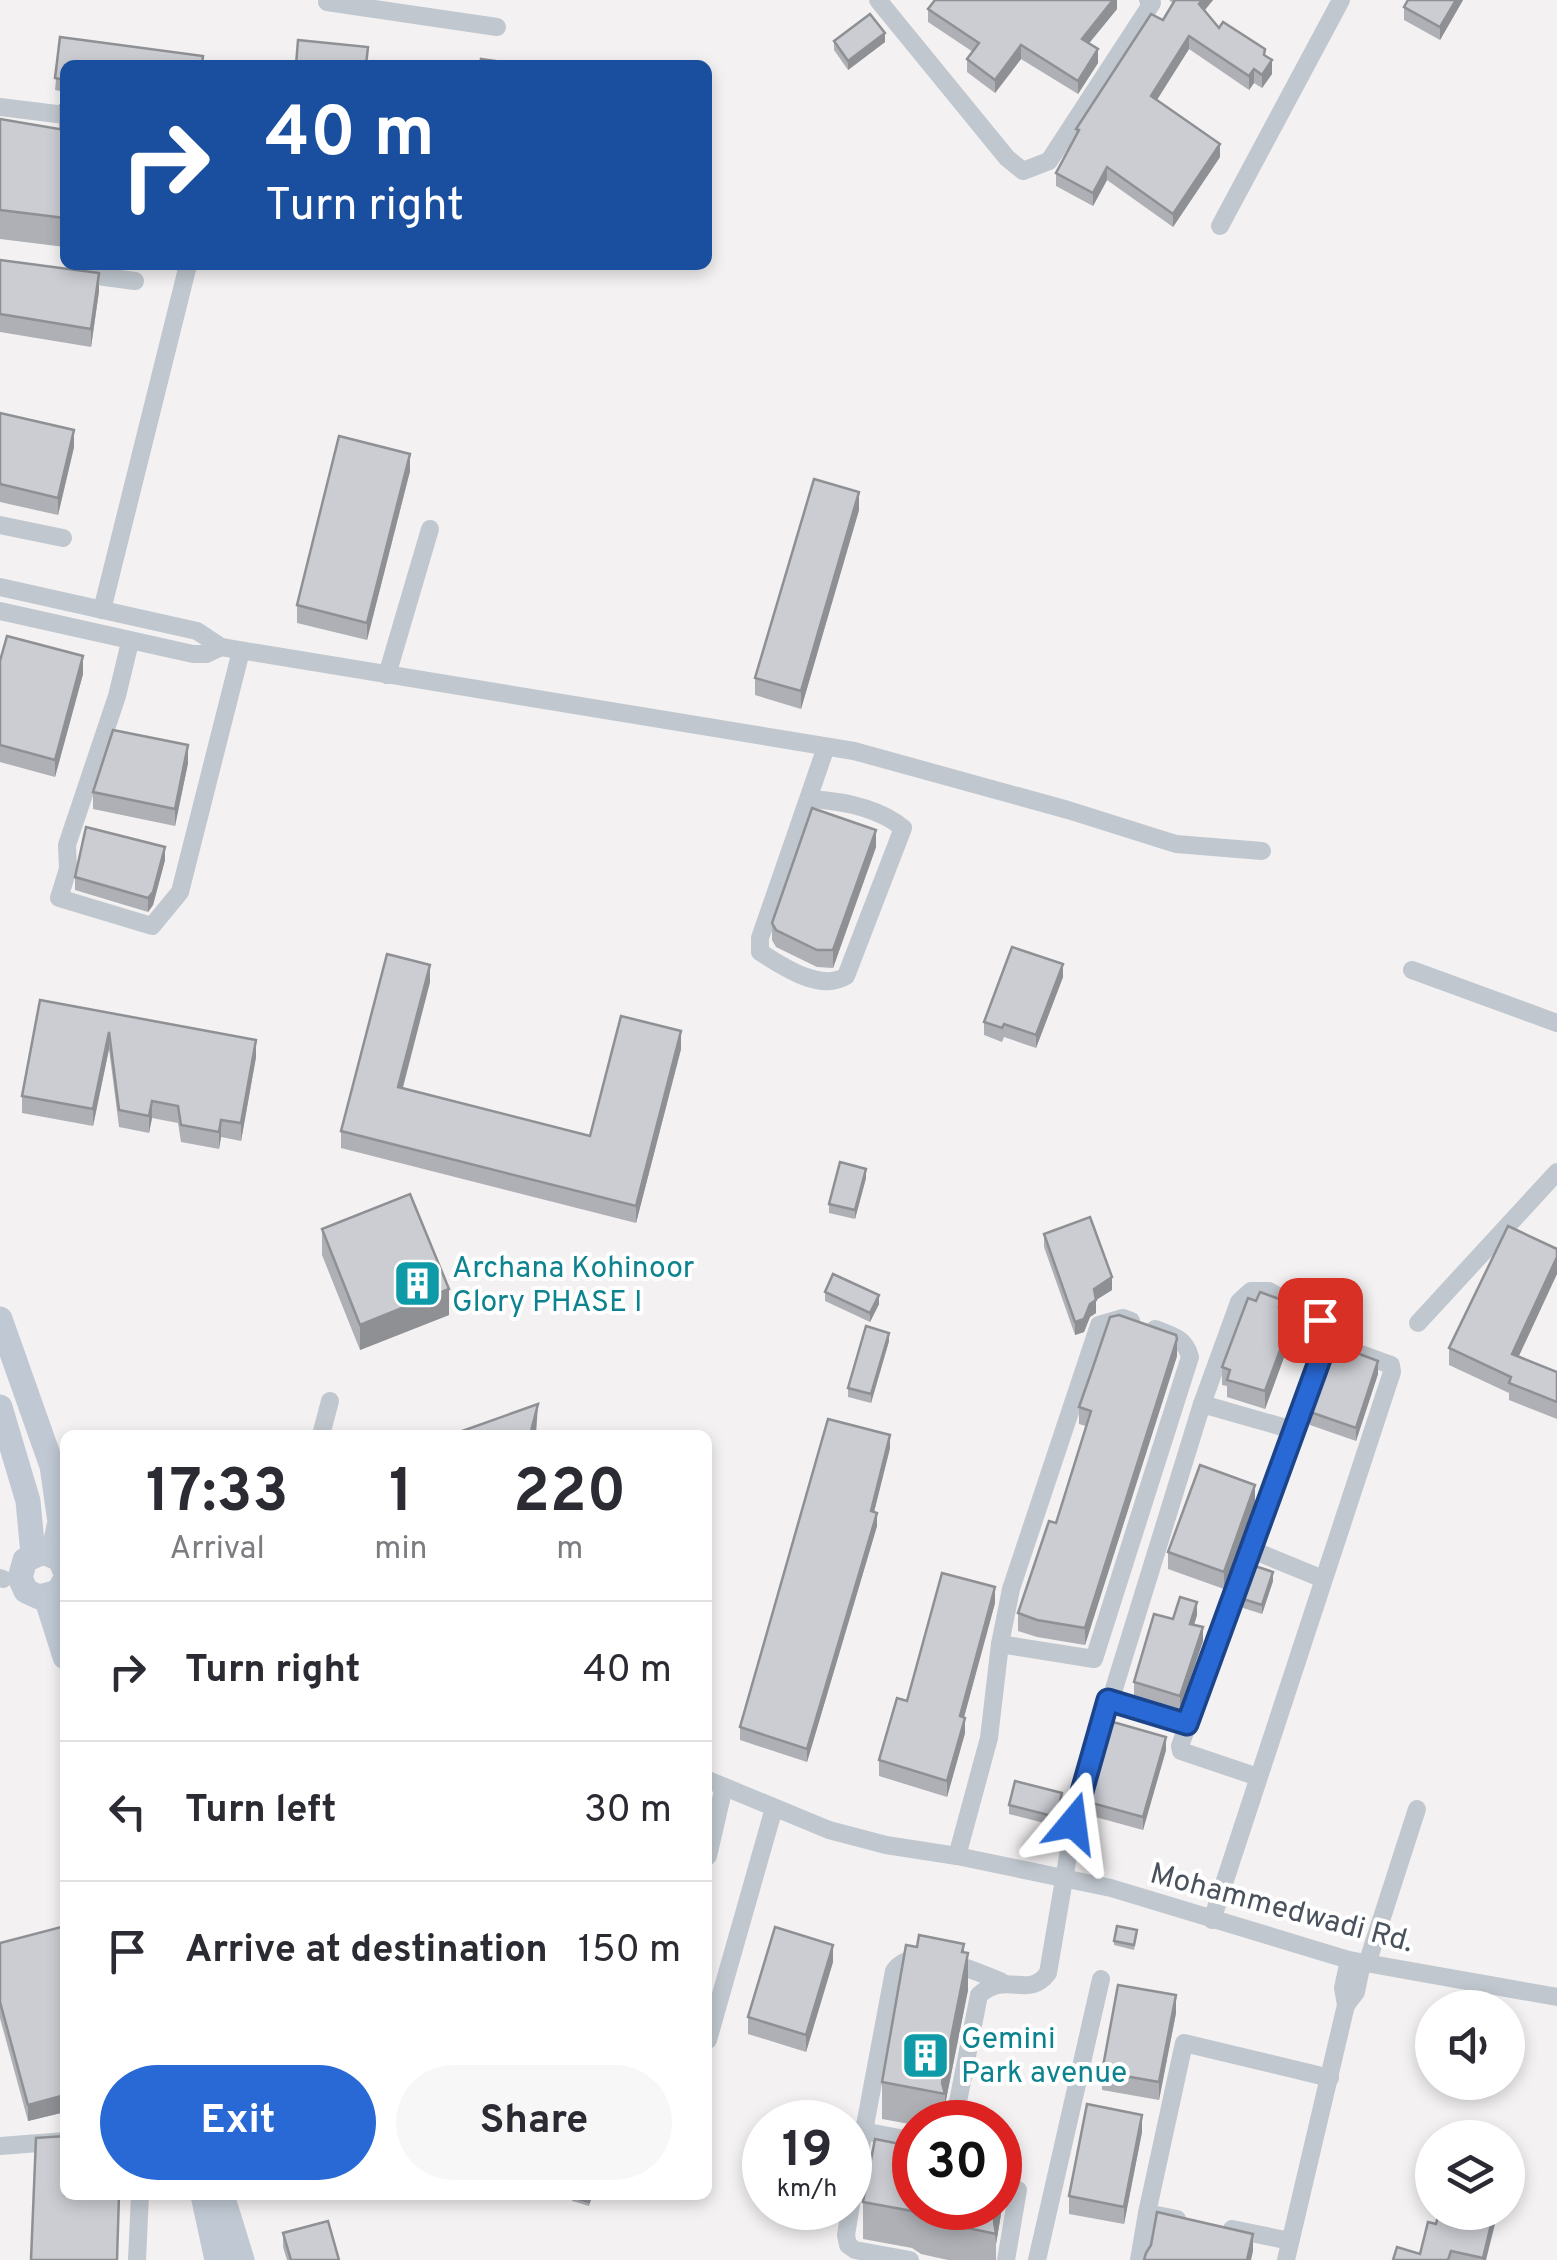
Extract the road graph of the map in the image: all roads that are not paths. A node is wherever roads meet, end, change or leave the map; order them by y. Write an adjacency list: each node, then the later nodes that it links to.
1 (878, 0): 2 (street)
2 (1148, 0)
3 (1341, 0): 8 (street)
4 (323, 1): 5 (street)
5 (497, 27)
6 (0, 107): 7 (street)
7 (60, 115)
8 (1220, 226)
9 (187, 270): 16 (street)
10 (58, 271): 11 (street)
11 (136, 281)
12 (0, 525): 14 (street)
13 (430, 529): 21 (street)
14 (62, 538)
15 (0, 587): 16 (street)
16 (102, 610): 19 (street)
17 (0, 612): 18 (street)
18 (130, 642): 19 (street); 20 (street)
19 (221, 648): 20 (street)
20 (241, 650): 21 (street)
21 (387, 674): 22 (street)
22 (826, 747): 23 (street); 24 (street)
23 (810, 799): 23 (street)
24 (1262, 851)
25 (1412, 970): 26 (street)
26 (1557, 1024)
27 (1557, 1172): 29 (street)
28 (0, 1319): 37 (street)
29 (1418, 1323)
30 (1322, 1340): 32 (street); 35 (street); 39 (street)
31 (330, 1401): 34 (street)
32 (1202, 1404): 35 (street); 42 (street)
33 (0, 1407): 37 (street)
34 (323, 1430)
35 (1294, 1430): 36 (street)
36 (1250, 1549): 39 (street); 43 (street)
37 (55, 1577): 38 (street); 40 (street)
38 (6, 1579)
39 (1323, 1579): 44 (street)
40 (60, 1617)
41 (1000, 1644): 41 (street); 49 (street)
42 (1108, 1700): 43 (street); 50 (street)
43 (1187, 1724): 44 (street)
44 (1258, 1777): 51 (street)
45 (716, 1784): 46 (street, Mohammedwadi Rd.); 48 (street)
46 (774, 1808): 49 (street, Mohammedwadi Rd.); 56 (street)
47 (1417, 1808): 52 (street)
48 (712, 1820)
49 (956, 1856): 50 (street, Mohammedwadi Rd.)
50 (1062, 1878): 51 (street, Mohammedwadi Rd.); 54 (street)
51 (1212, 1920): 52 (street, Mohammedwadi Rd.)
52 (1359, 1962): 55 (street, Mohammedwadi Rd.); 57 (street)
53 (1102, 1980): 75 (street)
54 (1002, 1982): 58 (street); 59 (street)
55 (1557, 1997)
56 (712, 2026)
57 (1330, 2078): 66 (street); 69 (street)
58 (869, 2100)
59 (958, 2100)
60 (60, 2141): 61 (street)
61 (0, 2146)
62 (872, 2162): 63 (street)
63 (882, 2164)
64 (140, 2200): 70 (street)
65 (214, 2203): 71 (street); 72 (street)
66 (1148, 2213): 69 (street); 76 (street)
67 (847, 2230): 73 (street)
68 (1011, 2230): 74 (street)
69 (1290, 2240): 77 (street)
70 (137, 2260)
71 (217, 2260)
72 (242, 2260)
73 (910, 2260)
74 (1006, 2260)
75 (1037, 2260)
76 (1139, 2260)
77 (1286, 2260)

